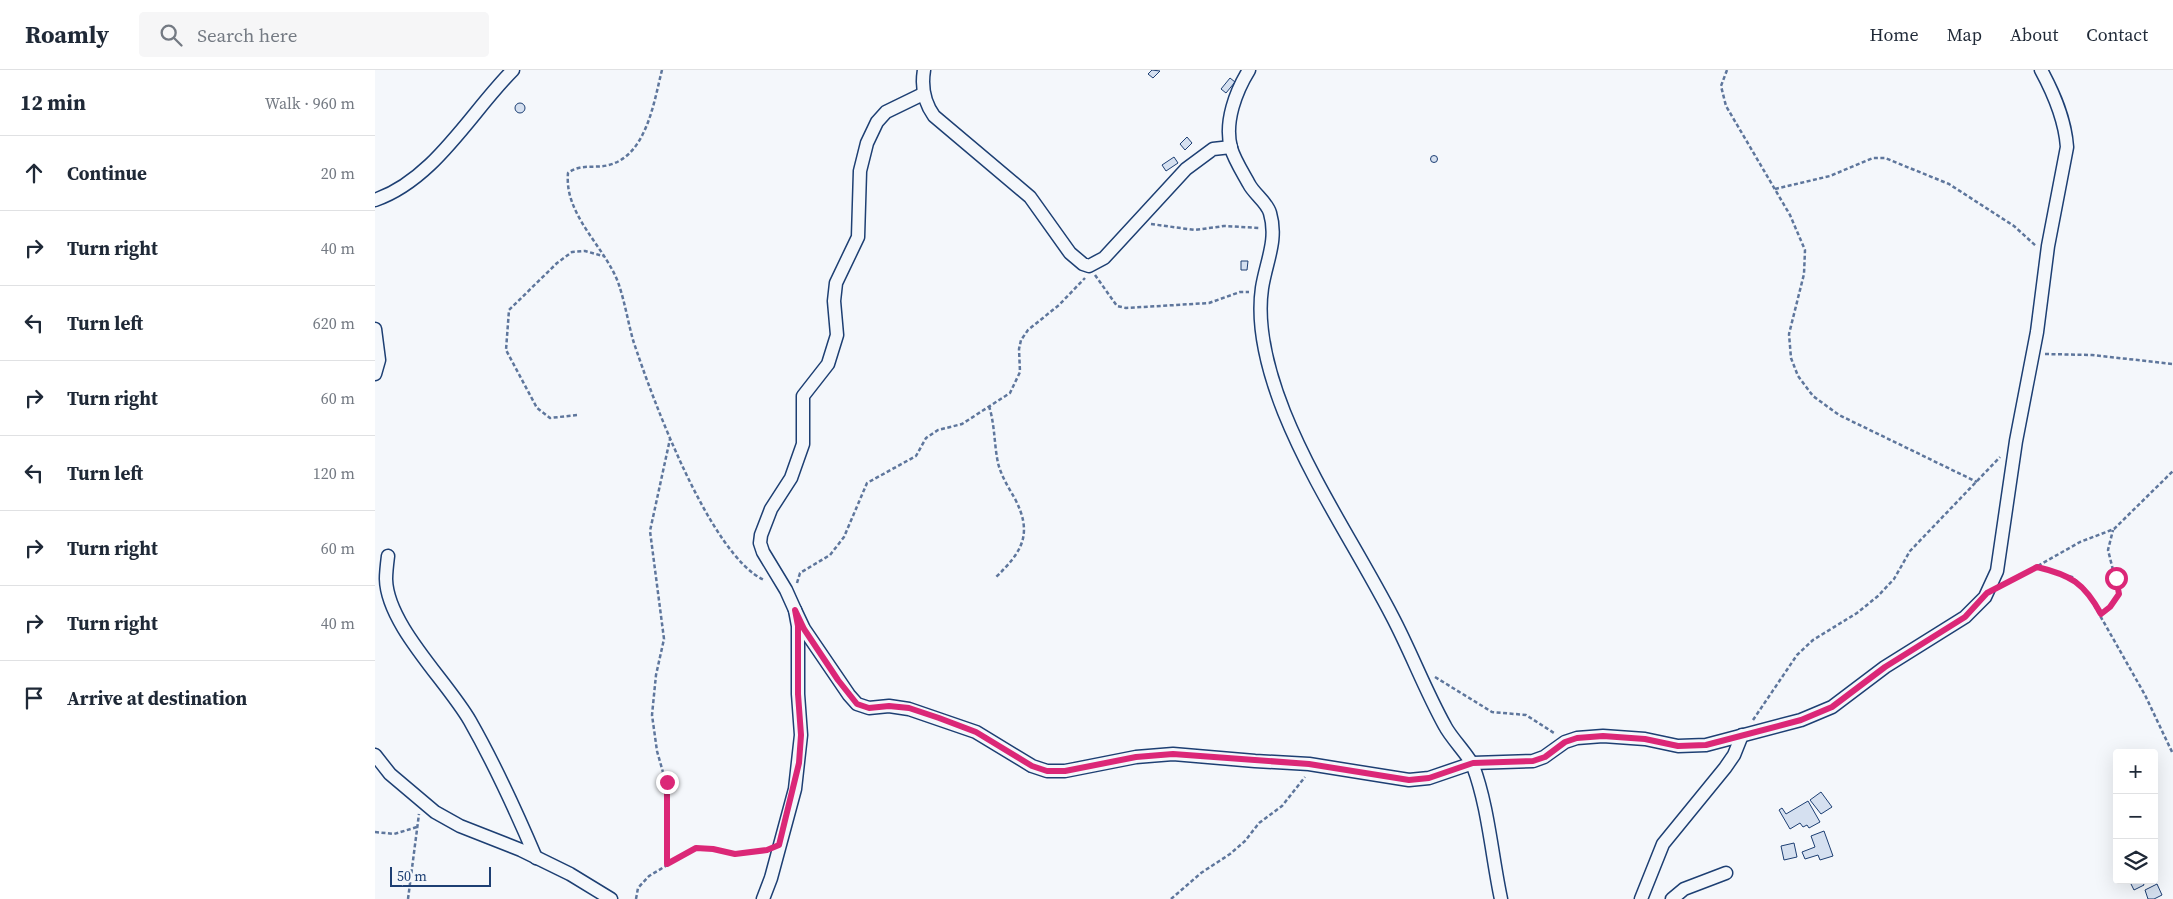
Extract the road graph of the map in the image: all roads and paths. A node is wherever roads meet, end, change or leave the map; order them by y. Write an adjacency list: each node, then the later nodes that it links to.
1 (513, 70): 10 (street)
2 (662, 70): 14 (path)
3 (924, 70): 7 (street)
4 (1249, 70): 8 (street)
5 (1727, 70): 9 (path)
6 (2041, 70): 13 (street)
7 (923, 94): 15 (street); 32 (street)
8 (1231, 147): 11 (street); 12 (street)
9 (1775, 189): 13 (path); 26 (path)
10 (375, 200)
11 (1132, 227): 12 (path); 15 (street)
12 (1274, 230): 16 (street)
13 (2047, 256): 18 (street)
14 (604, 257): 22 (path); 23 (path)
15 (1096, 266): 16 (path); 21 (path)
16 (1262, 288): 34 (street)
17 (375, 329): 20 (street)
18 (2033, 353): 19 (path); 24 (street)
19 (2173, 364)
20 (375, 374)
21 (989, 406): 30 (path); 32 (path)
22 (577, 416)
23 (670, 437): 32 (path); 46 (path)
24 (2016, 441): 26 (path); 31 (street)
25 (2173, 471): 27 (path)
26 (1977, 482): 35 (path)
27 (2114, 529): 29 (path); 33 (path)
28 (388, 556): 45 (street)
29 (2037, 567): 31 (path); 33 (path)
30 (995, 578)
31 (1987, 593): 35 (street)
32 (790, 600): 40 (street); 44 (street)
33 (2101, 614): 37 (path)
34 (1418, 669): 36 (path); 39 (street)
35 (1742, 735): 36 (street); 56 (street)
36 (1577, 738): 39 (street)
37 (2173, 754)
38 (375, 755): 41 (street)
39 (1473, 763): 40 (street); 55 (street)
40 (1314, 764): 48 (path)
41 (417, 797): 42 (path); 45 (street)
42 (417, 827): 43 (path); 49 (path)
43 (375, 832)
44 (779, 845): 46 (path); 52 (street)
45 (537, 858): 50 (street)
46 (667, 864): 51 (path)
47 (1727, 873): 57 (street)
48 (1177, 895): 53 (path); 54 (path)
49 (408, 899)
50 (611, 899)
51 (636, 899)
52 (763, 899)
53 (1171, 899)
54 (1181, 899)
55 (1501, 899)
56 (1641, 899)
57 (1672, 899)

